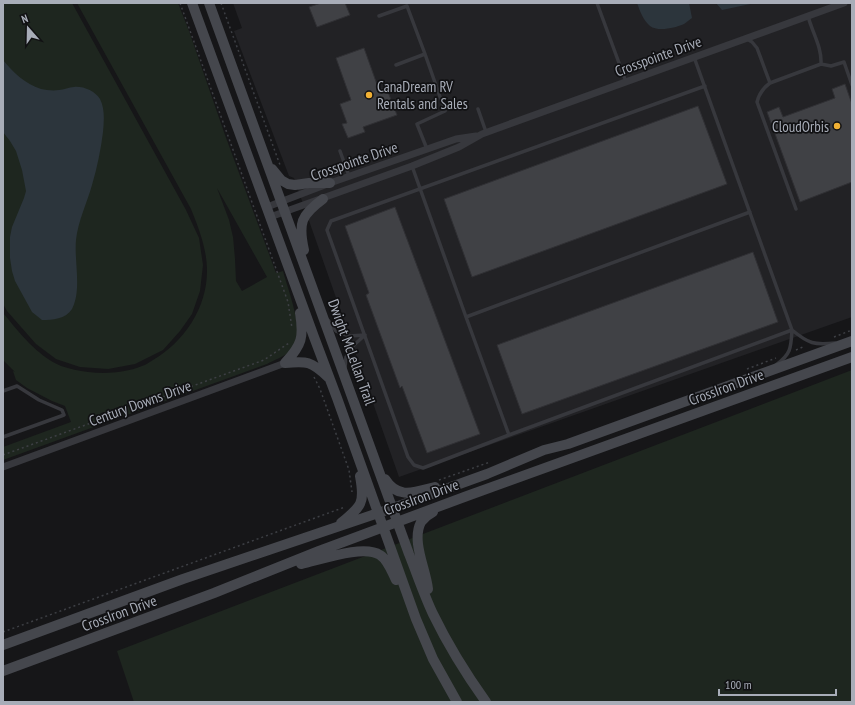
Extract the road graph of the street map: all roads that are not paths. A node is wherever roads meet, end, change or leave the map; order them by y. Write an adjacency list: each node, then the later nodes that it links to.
1 (192, 3): 27 (main road, Dwight McLellan Trail)
2 (209, 3): 20 (main road, Dwight McLellan Trail)
3 (597, 3): 12 (lane)
4 (844, 3): 6 (street, Crosspointe Drive)
5 (379, 16): 8 (lane)
6 (808, 16): 7 (street, Crosspointe Drive); 10 (lane)
7 (746, 38): 9 (street, Crosspointe Drive); 13 (lane)
8 (425, 54): 11 (lane); 18 (lane)
9 (694, 57): 12 (street, Crosspointe Drive); 15 (lane)
10 (821, 64): 13 (lane); 14 (lane)
11 (396, 65)
12 (626, 82): 17 (street, Crosspointe Drive)
13 (770, 83): 28 (lane)
14 (852, 85)
15 (705, 86): 24 (lane); 30 (lane)
16 (478, 109): 17 (lane)
17 (484, 134): 18 (street, Crosspointe Drive); 21 (street, Crosspointe Drive)
18 (427, 149): 22 (street, Crosspointe Drive)
19 (340, 151): 22 (lane)
20 (266, 160): 23 (main road); 26 (main road, Dwight McLellan Trail)
21 (412, 166): 24 (lane); 25 (street, Crosspointe Drive)
22 (349, 176): 23 (street, Crosspointe Drive)
23 (330, 183): 26 (street, Crosspointe Drive)
24 (420, 190): 35 (lane); 37 (lane)
25 (323, 199): 29 (street, Crosspointe Drive); 32 (main road)
26 (281, 202): 27 (street, Crosspointe Drive); 29 (main road, Dwight McLellan Trail)
27 (267, 207): 31 (main road, Dwight McLellan Trail)
28 (796, 209)
29 (285, 212): 31 (street, Crosspointe Drive); 32 (main road, Dwight McLellan Trail)
30 (750, 212): 35 (lane); 36 (lane)
31 (270, 217): 33 (main road, Dwight McLellan Trail)
32 (309, 277): 34 (main road, Dwight McLellan Trail)
33 (295, 284): 40 (main road); 43 (main road, Dwight McLellan Trail)
34 (322, 313): 37 (lane); 42 (main road, Dwight McLellan Trail)
35 (466, 318): 45 (lane)
36 (792, 330): 38 (lane); 41 (lane); 45 (lane)
37 (365, 335): 42 (lane); 45 (lane)
38 (848, 343): 41 (main road, CrossIron Drive)
39 (852, 357): 51 (main road, CrossIron Drive)
40 (285, 363): 43 (main road); 48 (street, Century Downs Drive)
41 (764, 374): 50 (main road, CrossIron Drive)
42 (345, 377): 49 (main road, Dwight McLellan Trail)
43 (330, 379): 47 (main road, Dwight McLellan Trail)
44 (3, 391): 46 (lane)
45 (509, 435)
46 (3, 437)
47 (358, 456): 53 (main road, Dwight McLellan Trail); 56 (main road)
48 (3, 467)
49 (378, 468): 50 (main road); 52 (main road, Dwight McLellan Trail)
50 (448, 487): 52 (main road, CrossIron Drive)
51 (439, 507): 54 (main road, CrossIron Drive); 58 (main road)
52 (393, 508): 53 (main road, CrossIron Drive); 54 (main road, Dwight McLellan Trail)
53 (378, 513): 55 (main road, Dwight McLellan Trail); 56 (main road, CrossIron Drive)
54 (398, 522): 55 (main road, CrossIron Drive); 58 (main road, Dwight McLellan Trail)
55 (383, 527): 57 (main road, CrossIron Drive); 59 (main road, Dwight McLellan Trail)
56 (334, 528): 60 (main road, CrossIron Drive)
57 (275, 569): 59 (main road); 61 (main road, CrossIron Drive)
58 (430, 607): 63 (main road, Dwight McLellan Trail)
59 (416, 619): 62 (main road, Dwight McLellan Trail)
60 (4, 646)
61 (3, 671)
62 (457, 702)
63 (486, 702)

